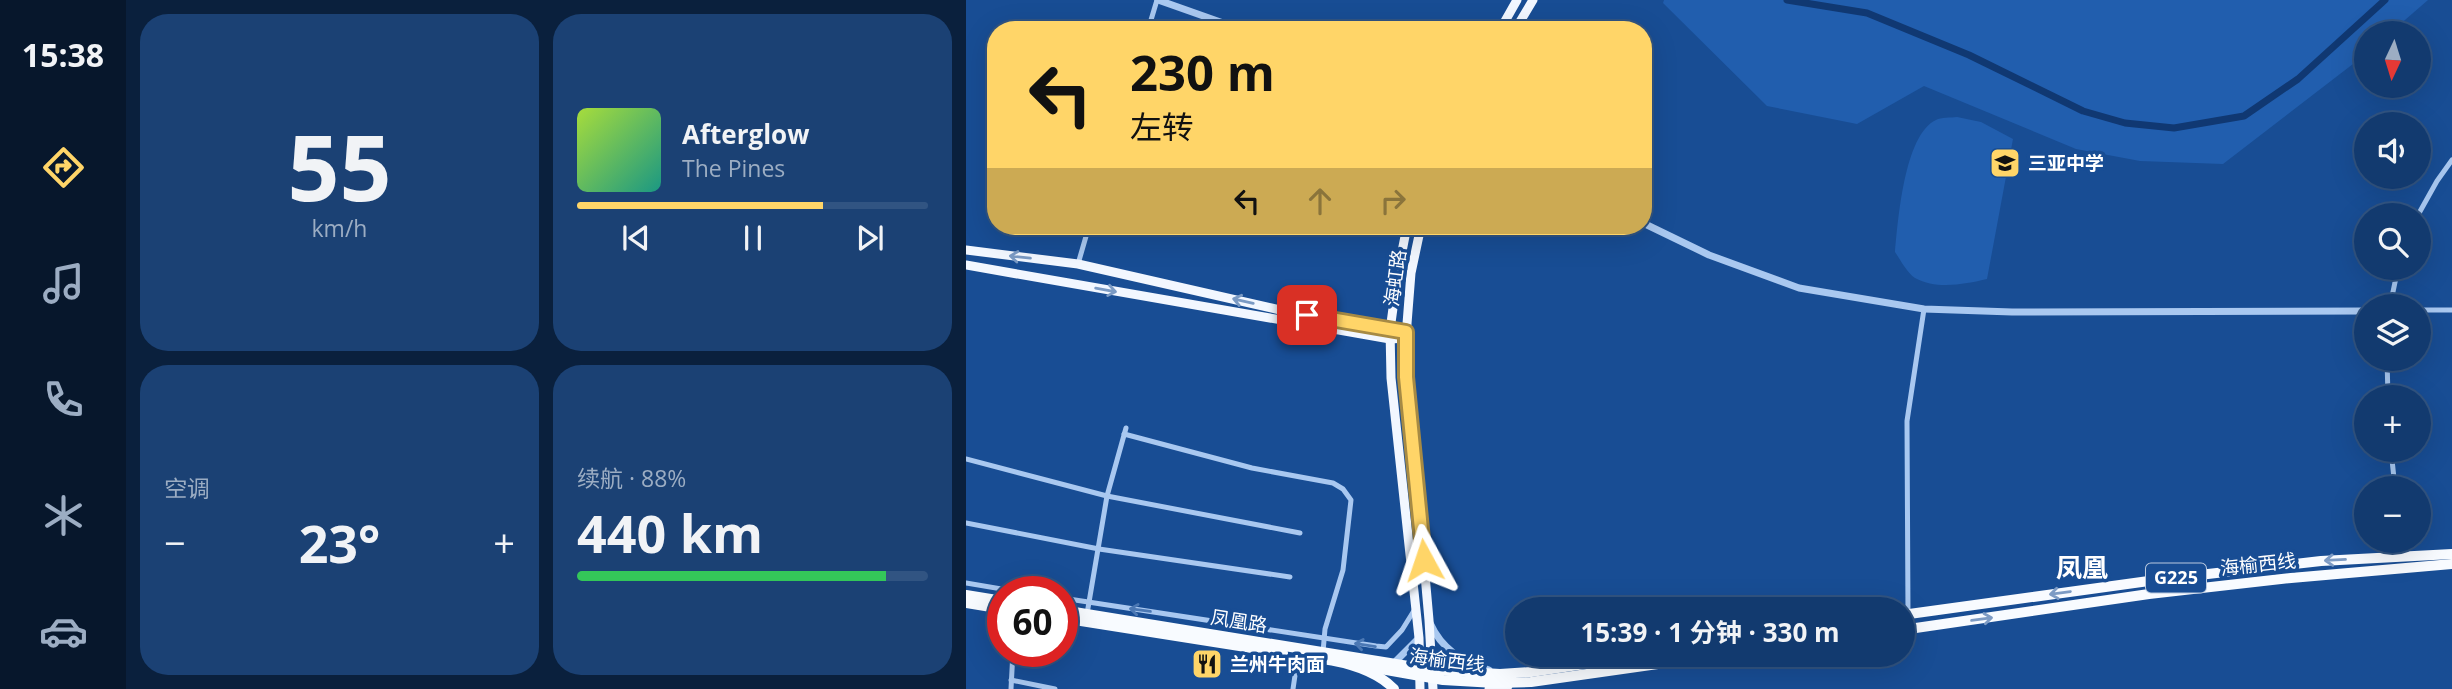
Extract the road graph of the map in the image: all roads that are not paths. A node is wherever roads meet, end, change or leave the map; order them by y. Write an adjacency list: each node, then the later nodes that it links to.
1 (1157, 0): 4 (street); 5 (street)
2 (1517, 0): 6 (main road)
3 (1533, 0): 7 (main road)
4 (1151, 21)
5 (1217, 21)
6 (1505, 21)
7 (1520, 21)
8 (2452, 160): 9 (street)
9 (2425, 203)
10 (1652, 227): 17 (street)
11 (1086, 235): 15 (street)
12 (1405, 235): 21 (main road, 海虹路)
13 (1419, 235): 22 (main road, 海虹路)
14 (966, 250): 15 (main road, one-way to 14)
15 (1078, 264): 21 (main road, one-way to 15)
16 (966, 265): 21 (main road, one-way to 21)
17 (1924, 309): 18 (street); 36 (street)
18 (2354, 310)
19 (2431, 310): 20 (street)
20 (2452, 310)
21 (1390, 334): 22 (main road); 43 (main road, 海虹路)
22 (1406, 335): 45 (main road, 海虹路)
23 (966, 459): 24 (street)
24 (1107, 496): 26 (street); 27 (street); 48 (street)
25 (966, 523): 27 (street)
26 (1300, 533)
27 (1099, 549): 32 (street); 41 (street)
28 (2402, 553): 30 (street)
29 (2452, 554): 30 (highway, 海榆西线 / G225)
30 (2402, 557): 44 (highway, 海榆西线 / G225, one-way to 44)
31 (2452, 564): 47 (highway, 海榆西线 / G225, one-way to 31)
32 (1290, 577)
33 (966, 583): 34 (street)
34 (987, 586)
35 (966, 594): 37 (highway)
36 (1905, 597)
37 (987, 598)
38 (966, 603): 40 (highway)
39 (1078, 604): 41 (street)
40 (987, 606)
41 (1088, 608): 42 (highway, 凤凰路); 48 (street, one-way to 41); 51 (highway, 凤凰路)
42 (1078, 609)
43 (1415, 609): 48 (street, one-way to 48); 49 (main road, 海虹路)
44 (1915, 614)
45 (1429, 620): 57 (street); 58 (main road, 海虹路)
46 (1078, 621): 50 (highway, 凤凰路)
47 (1915, 628)
48 (1324, 638): 51 (street)
49 (1419, 638): 52 (street); 56 (main road, 海虹路)
50 (1298, 655): 51 (highway, 凤凰路); 64 (street)
51 (1326, 656): 52 (highway, 凤凰路); 56 (highway, 海榆西线); 65 (highway, 凤凰路)
52 (1393, 664): 56 (highway, 凤凰路)
53 (1012, 667): 59 (street)
54 (1564, 667): 57 (highway, 海榆西线)
55 (1637, 667): 60 (highway, 海榆西线)
56 (1416, 670): 58 (highway, 海榆西线); 66 (main road)
57 (1500, 674): 58 (highway, 海榆西线)
58 (1433, 679): 60 (highway, 海榆西线)
59 (1011, 680): 62 (street); 63 (street)
60 (1531, 682): 61 (main road)
61 (1513, 687): 67 (main road)
62 (1011, 689)
63 (1055, 689)
64 (1293, 689)
65 (1394, 689)
66 (1420, 689)
67 (1489, 689)

